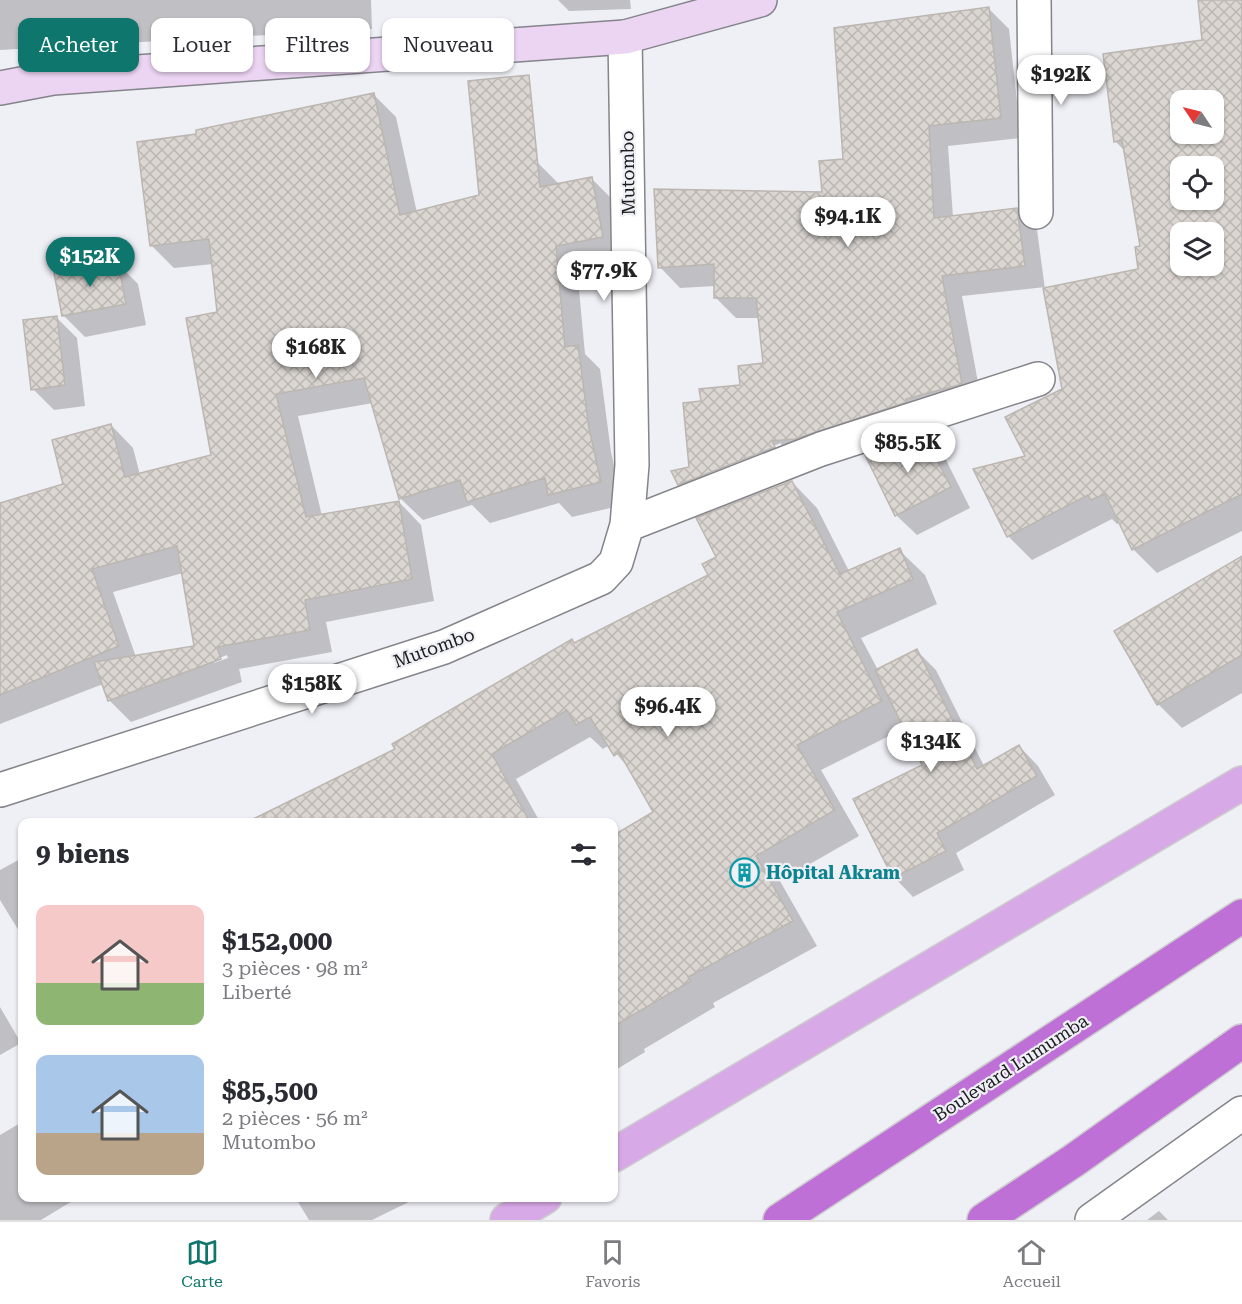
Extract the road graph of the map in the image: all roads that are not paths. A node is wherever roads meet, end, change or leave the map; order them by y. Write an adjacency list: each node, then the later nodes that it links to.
1 (760, 0): 3 (street)
2 (1034, 0): 6 (street)
3 (719, 5): 4 (street)
4 (626, 37): 5 (street); 8 (street, Mutombo)
5 (0, 88)
6 (1036, 212)
7 (1038, 379): 8 (street)
8 (627, 525): 10 (street, Mutombo)
9 (1242, 783): 14 (main road)
10 (0, 790)
11 (1242, 916): 17 (highway, Boulevard Lumumba)
12 (1242, 1041): 18 (highway)
13 (1242, 1113): 19 (street)
14 (618, 1153)
15 (537, 1202): 16 (main road)
16 (507, 1220)
17 (780, 1220)
18 (984, 1220)
19 (1092, 1220)

